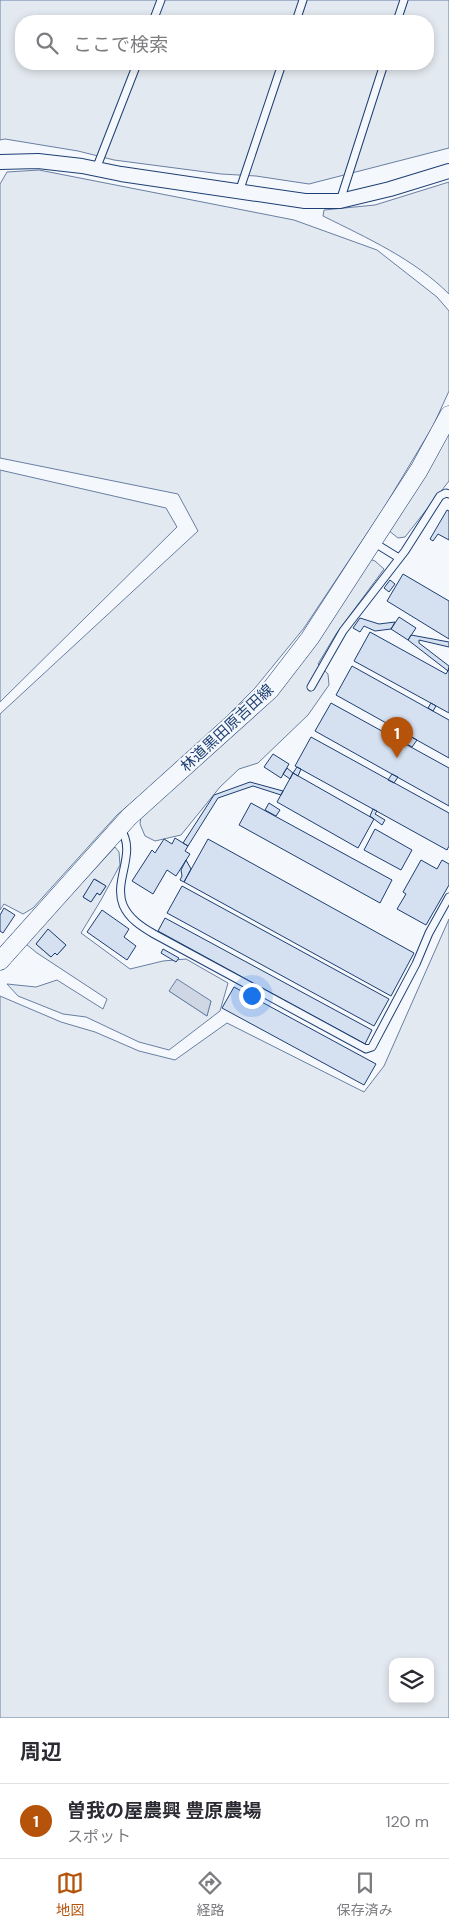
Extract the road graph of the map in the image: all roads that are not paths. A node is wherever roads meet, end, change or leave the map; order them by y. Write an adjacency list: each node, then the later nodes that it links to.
1 (161, 0): 4 (lane)
2 (304, 0): 5 (lane)
3 (404, 0): 6 (lane)
4 (155, 15)
5 (298, 15)
6 (399, 15)
7 (135, 70): 11 (lane)
8 (280, 70): 13 (lane)
9 (382, 70): 14 (lane)
10 (0, 162): 11 (street)
11 (96, 169): 13 (street)
12 (449, 170): 14 (street)
13 (239, 192): 14 (street)
14 (340, 201)
15 (449, 414): 17 (street, 林道黒田原吉田線)
16 (449, 494): 18 (lane)
17 (373, 542): 18 (lane); 20 (street, 林道黒田原吉田線)
18 (399, 558): 19 (lane)
19 (311, 687)
20 (120, 827): 21 (lane); 22 (street, 林道黒田原吉田線)
21 (449, 896)
22 (1, 959)

